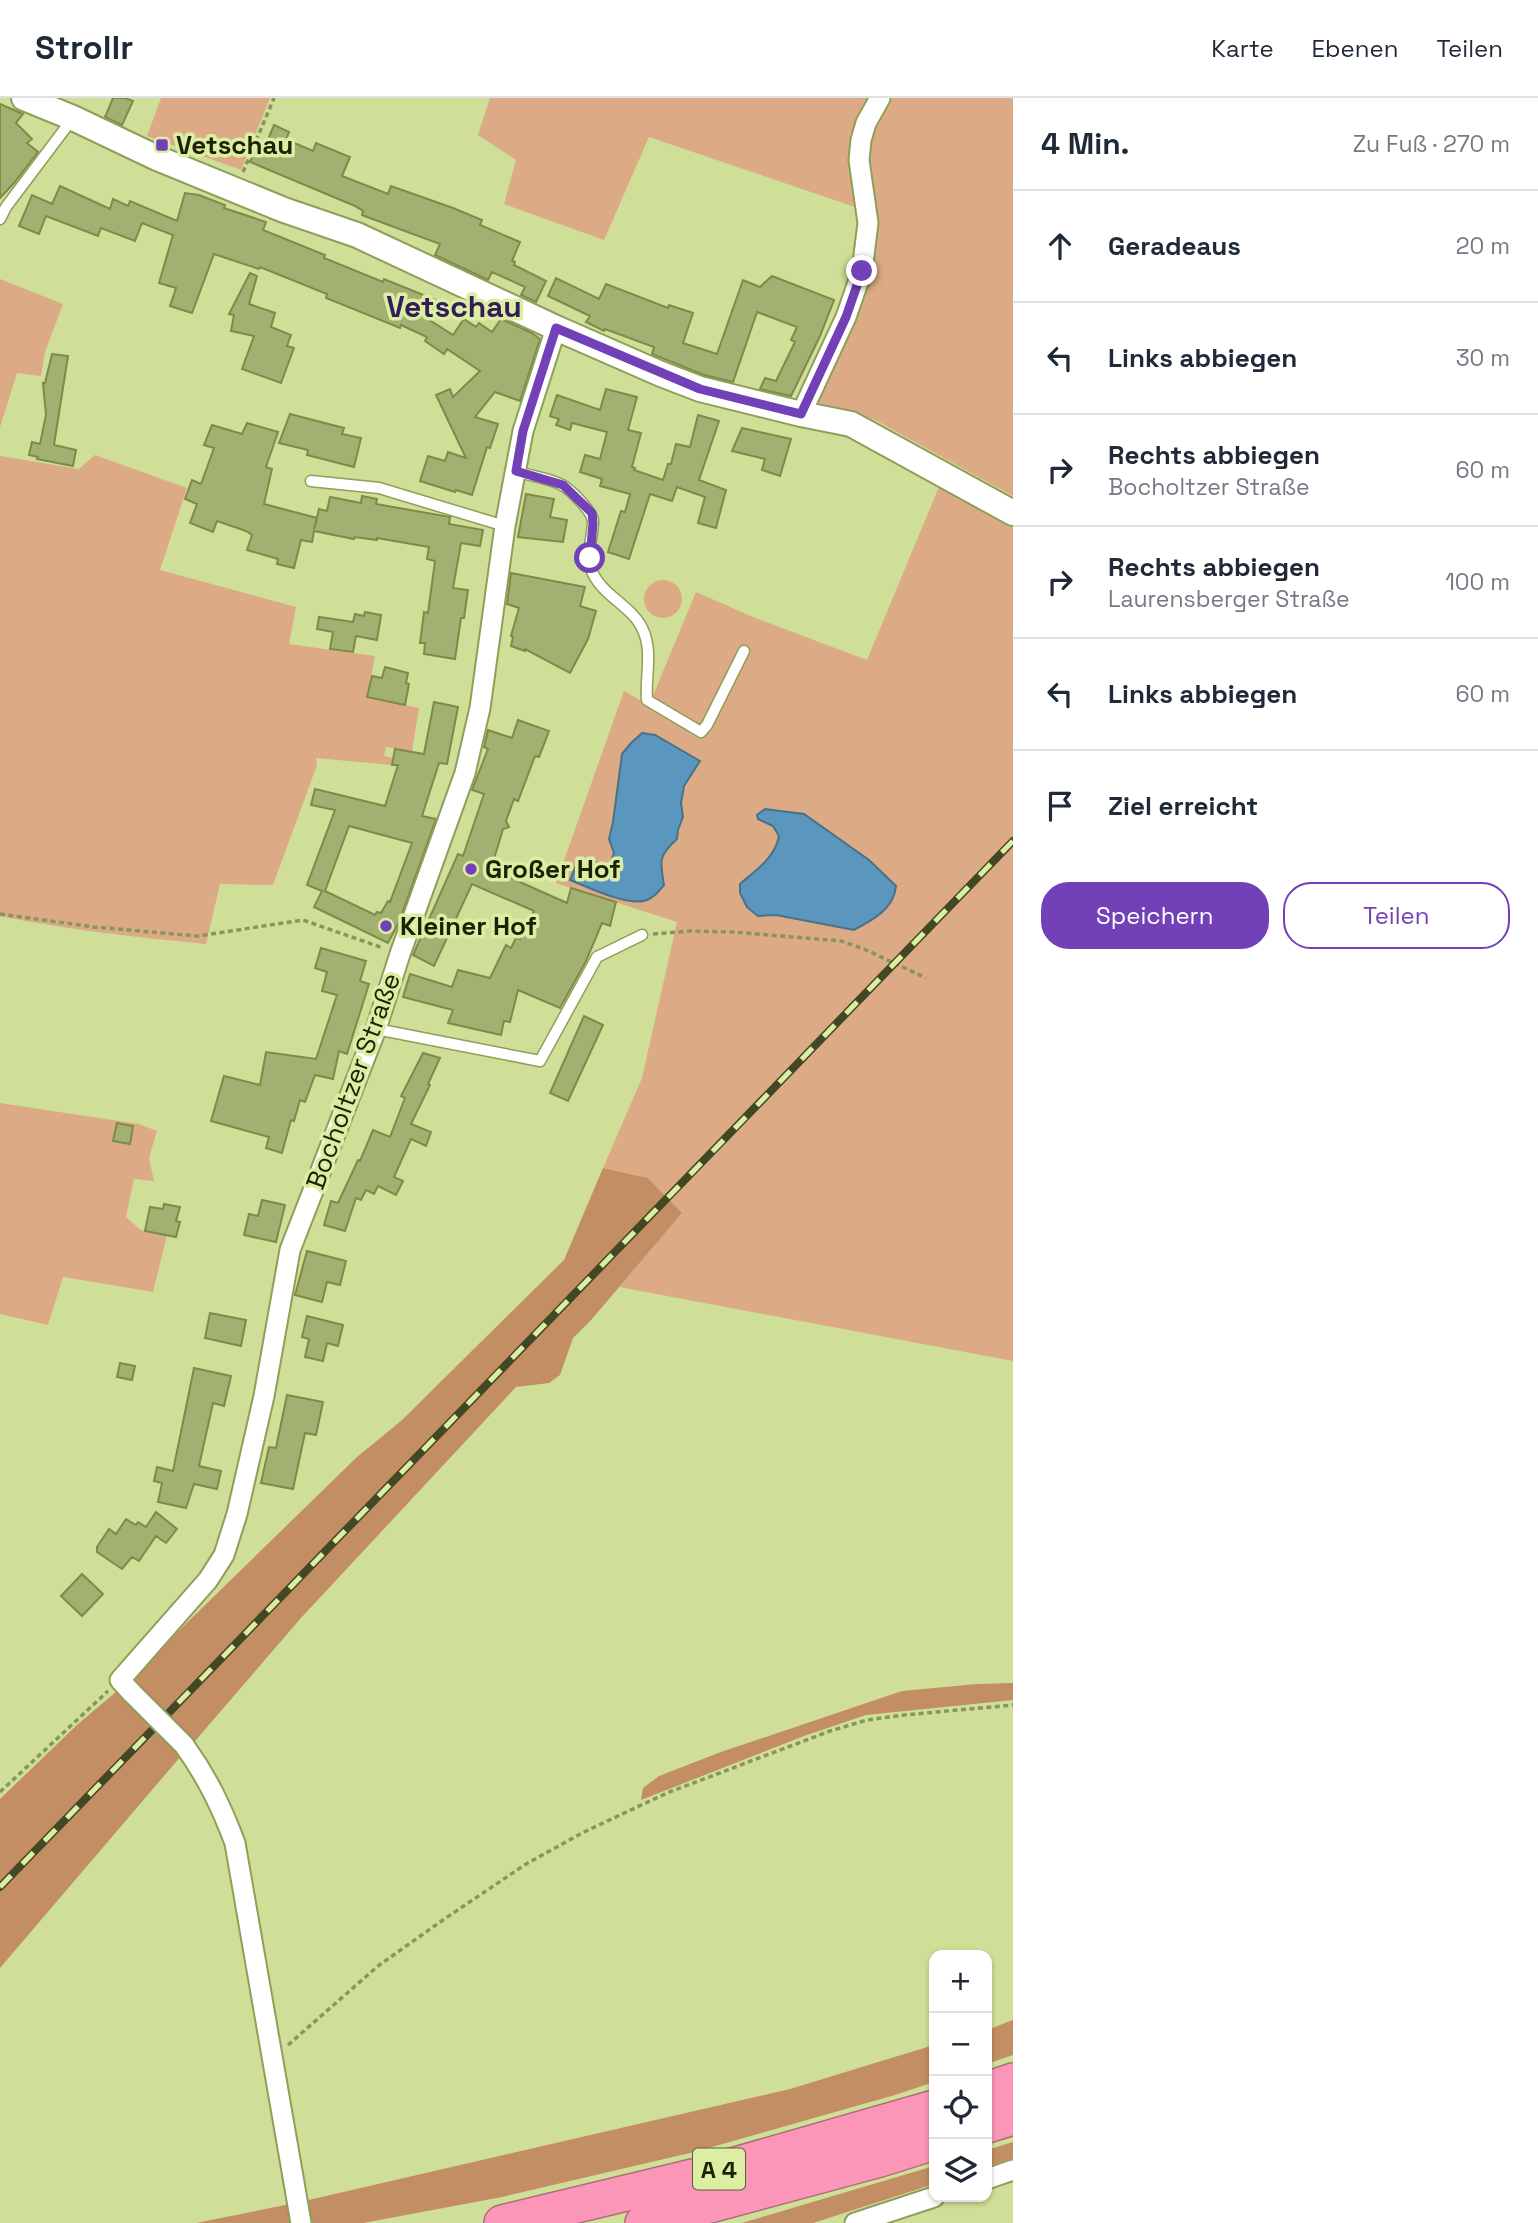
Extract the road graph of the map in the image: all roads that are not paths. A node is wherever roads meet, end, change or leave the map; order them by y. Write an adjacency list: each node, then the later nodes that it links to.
1 (24, 98): 3 (street)
2 (880, 98): 6 (street)
3 (73, 118): 4 (lane); 5 (street)
4 (0, 219)
5 (556, 328): 6 (street); 7 (street, Bocholtzer Straße)
6 (801, 414): 9 (street)
7 (516, 471): 10 (street, Bocholtzer Straße); 11 (lane)
8 (312, 481): 10 (lane)
9 (1013, 513)
10 (505, 526): 13 (street, Bocholtzer Straße)
11 (744, 651)
12 (642, 935): 13 (lane)
13 (376, 1029): 23 (street, Bocholtzer Straße, bridge)
14 (1013, 2081): 15 (highway)
15 (992, 2088)
16 (929, 2109): 24 (highway, A 4)
17 (1013, 2117): 18 (highway)
18 (992, 2123)
19 (929, 2144): 25 (highway, A 4)
20 (1013, 2170): 21 (street)
21 (992, 2177)
22 (929, 2199): 26 (street)
23 (301, 2223)
24 (502, 2223)
25 (643, 2223)
26 (855, 2223)

